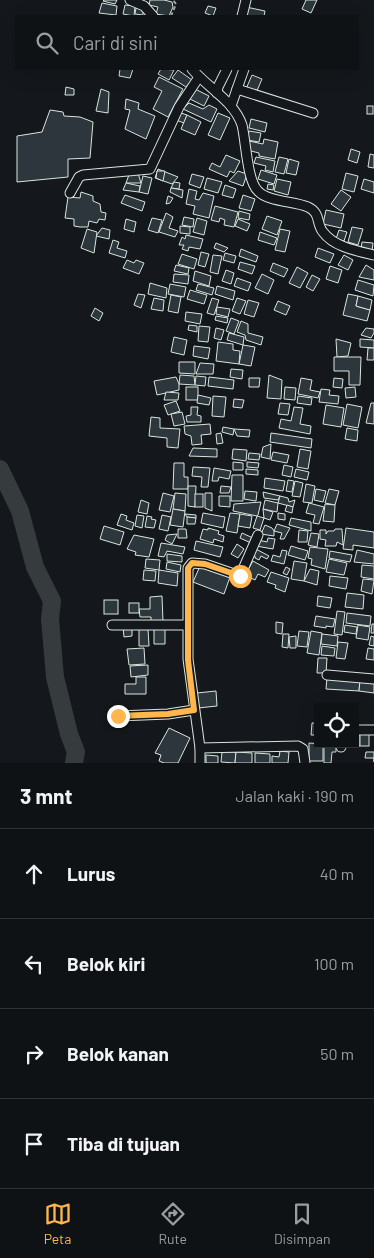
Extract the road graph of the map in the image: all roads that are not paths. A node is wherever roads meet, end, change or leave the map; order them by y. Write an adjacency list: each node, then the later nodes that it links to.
1 (130, 0): 3 (street)
2 (246, 0): 4 (street)
3 (151, 15)
4 (242, 15)
5 (193, 70): 8 (street)
6 (226, 70): 10 (street)
7 (244, 70): 9 (street)
8 (199, 77): 10 (street); 13 (street)
9 (237, 89): 11 (street); 12 (street)
10 (217, 93): 11 (street)
11 (230, 106): 14 (street)
12 (313, 113)
13 (70, 193)
14 (374, 255)
15 (258, 535): 17 (street)
16 (112, 625): 17 (street)
17 (187, 625): 20 (street)
18 (327, 675): 19 (street)
19 (374, 679)
20 (194, 710): 21 (street); 24 (street)
21 (118, 716)
22 (359, 730): 23 (street)
23 (374, 730)
24 (200, 748): 25 (street); 26 (street)
25 (200, 763)
26 (305, 763)

